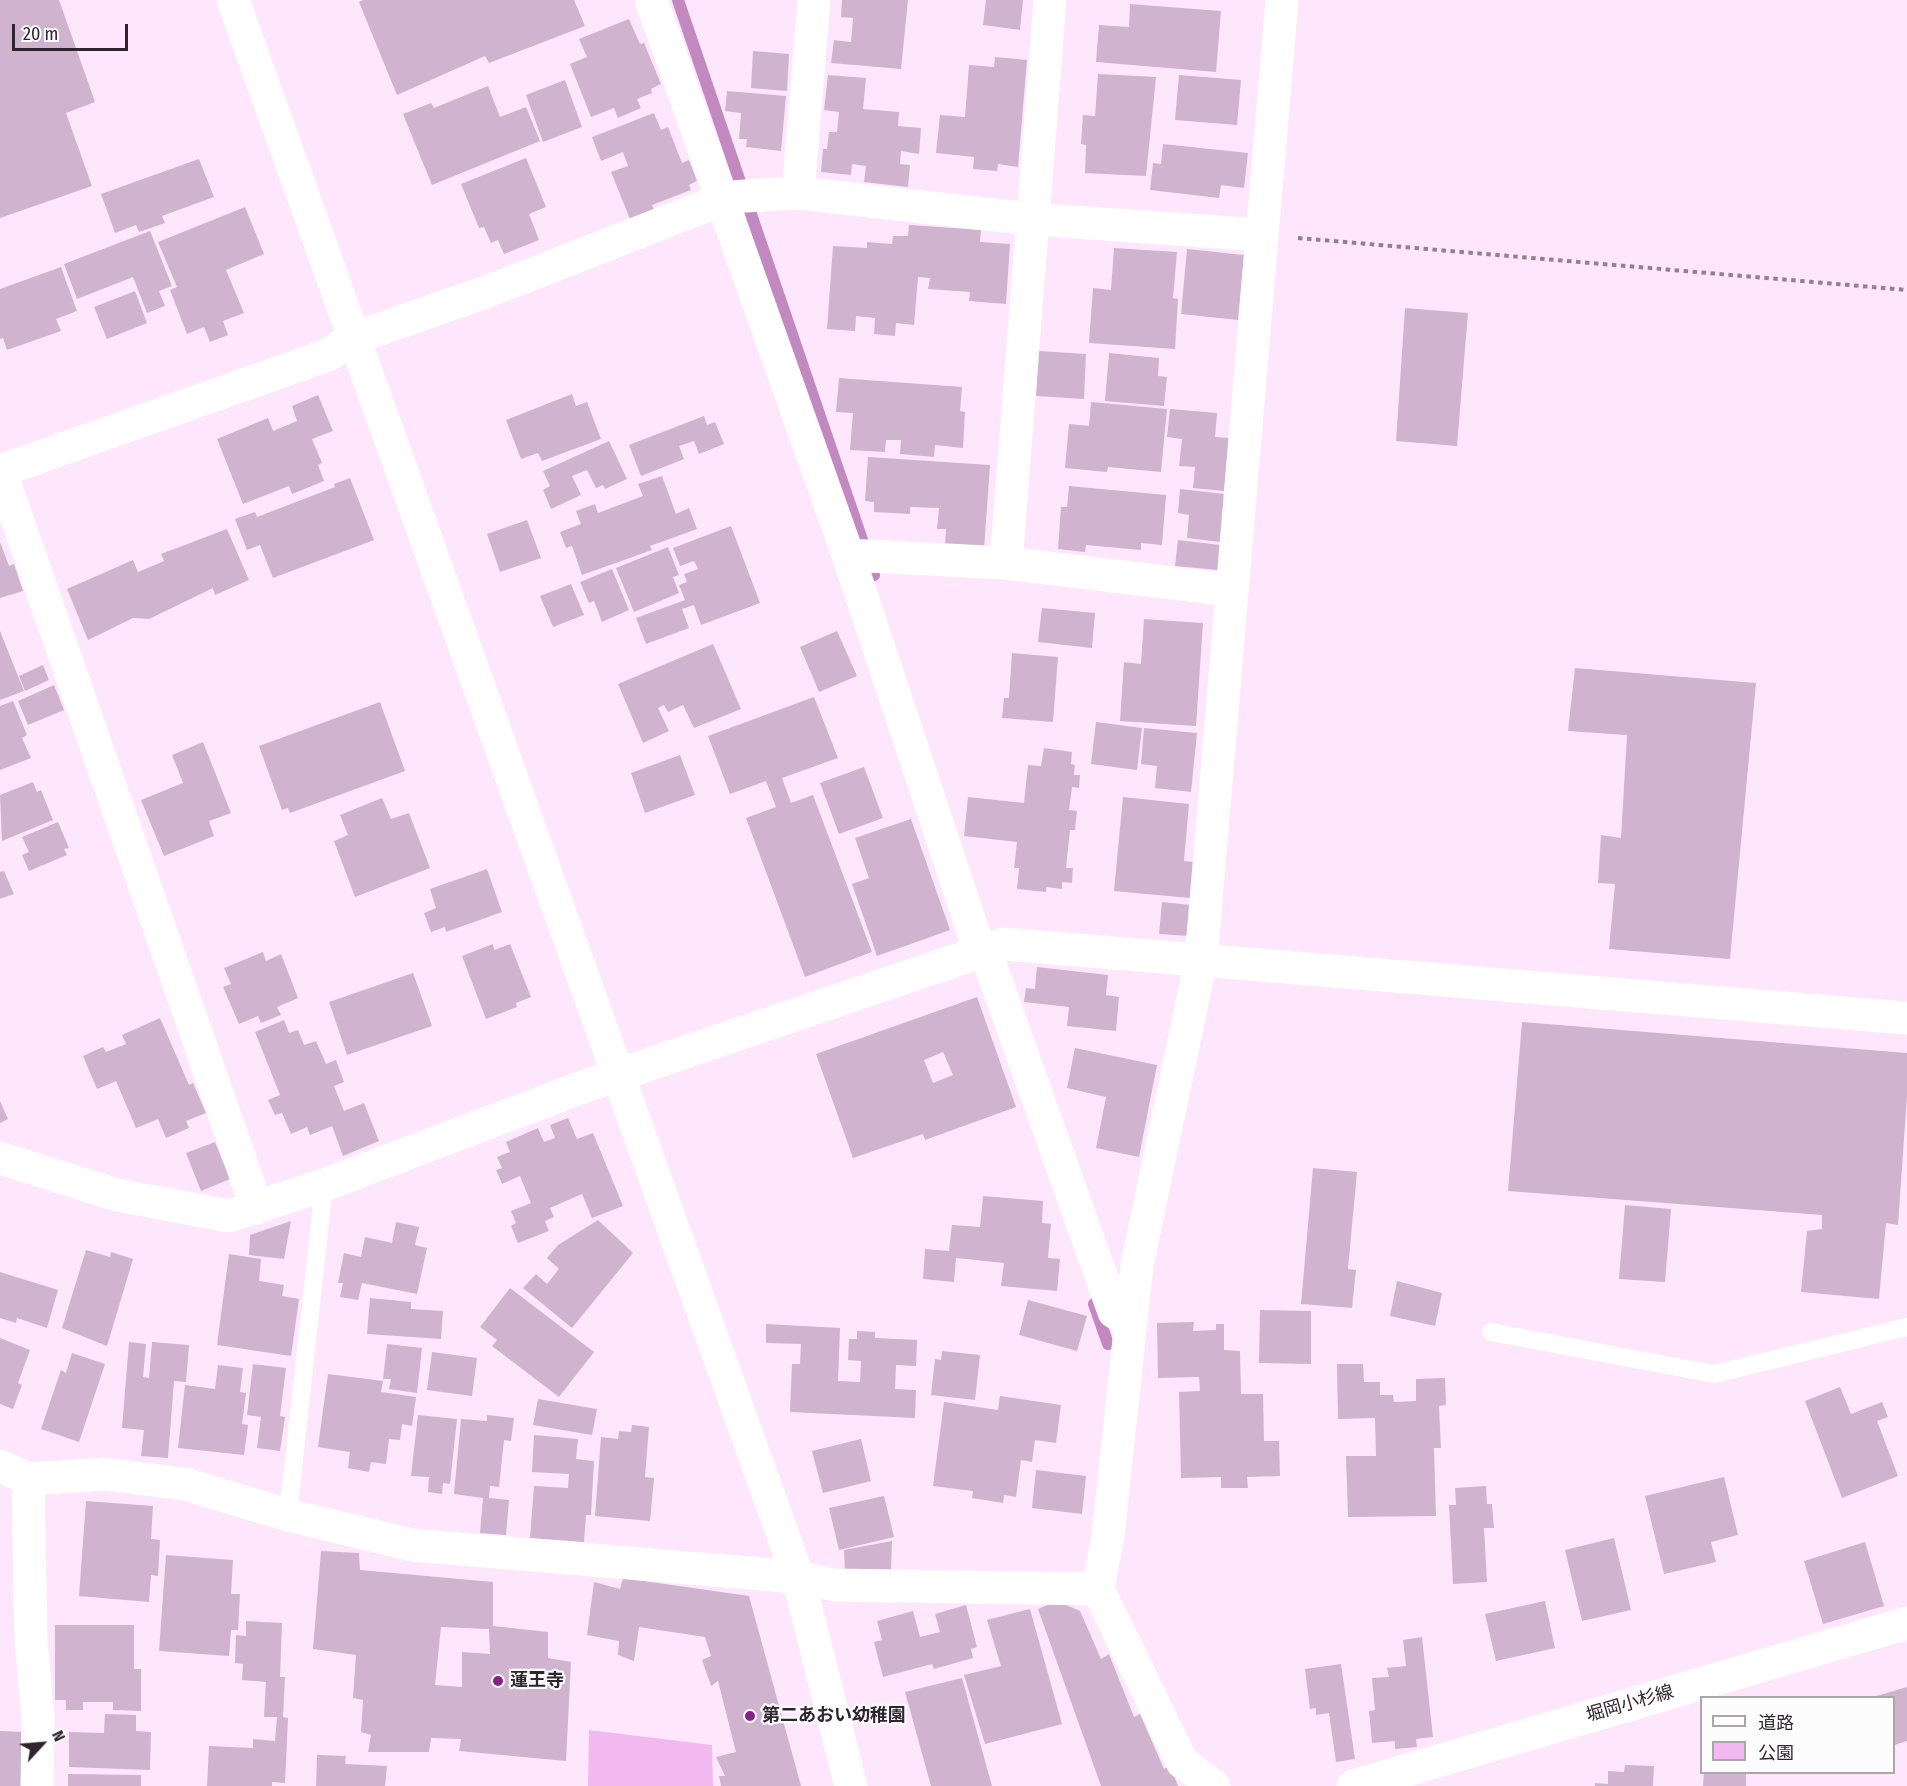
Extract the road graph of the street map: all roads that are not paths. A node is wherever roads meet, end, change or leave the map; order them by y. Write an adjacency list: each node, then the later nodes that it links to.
1 (233, 0): 10 (street)
2 (651, 0): 7 (street)
3 (814, 0): 6 (street)
4 (1050, 0): 8 (street)
5 (1282, 0): 9 (street)
6 (798, 193): 7 (street); 8 (street)
7 (723, 200): 10 (street); 12 (street)
8 (1031, 219): 9 (street); 13 (street)
9 (1261, 235): 14 (street)
10 (352, 339): 11 (street); 18 (street)
11 (0, 471): 21 (street)
12 (848, 555): 13 (street); 15 (street)
13 (1006, 563): 14 (street)
14 (1231, 590): 16 (street)
15 (982, 951): 16 (street); 18 (street); 22 (street)
16 (1201, 960): 17 (street); 22 (street)
17 (1907, 1018)
18 (618, 1075): 20 (street); 27 (street)
19 (0, 1158): 21 (street)
20 (324, 1185): 21 (street); 26 (lane)
21 (257, 1208)
22 (1131, 1323): 28 (street)
23 (1907, 1327): 24 (lane)
24 (1491, 1332)
25 (14, 1472): 26 (street); 30 (street)
26 (288, 1515): 27 (street)
27 (798, 1577): 28 (street); 31 (street)
28 (1098, 1589): 32 (street)
29 (1907, 1623): 33 (street, 堀岡小杉線)
30 (37, 1786)
31 (851, 1786)
32 (1214, 1786)
33 (1353, 1786)

